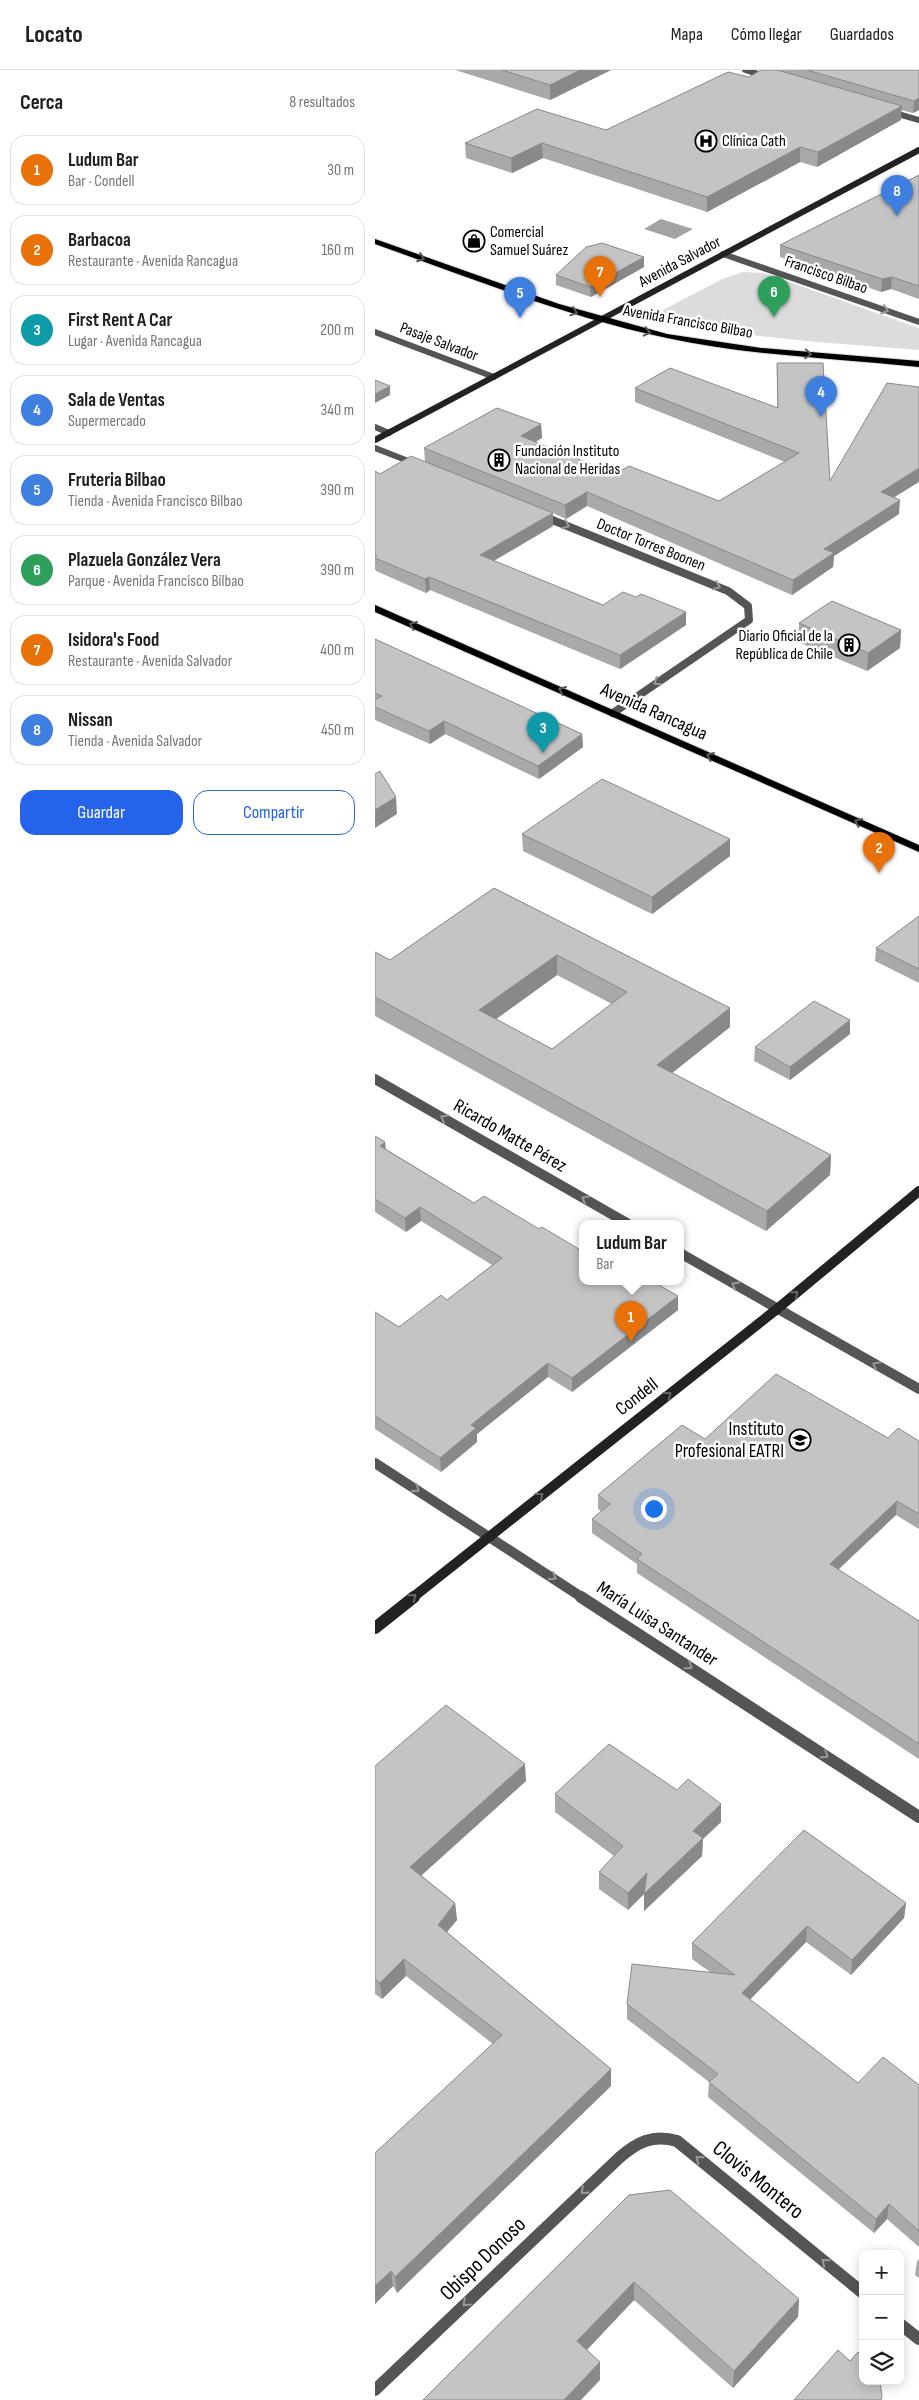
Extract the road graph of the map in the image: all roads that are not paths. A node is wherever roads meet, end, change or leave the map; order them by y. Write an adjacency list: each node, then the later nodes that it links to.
1 (745, 70): 2 (street)
2 (773, 78)
3 (882, 110): 4 (street)
4 (919, 120)
5 (919, 150): 7 (main road, Avenida Salvador)
6 (375, 241): 8 (main road, Avenida Francisco Bilbao, one-way to 8)
7 (723, 254): 8 (main road, Avenida Salvador); 9 (street, Francisco Bilbao, one-way to 9)
8 (600, 320): 11 (main road, Avenida Francisco Bilbao, one-way to 11); 12 (main road, Avenida Salvador)
9 (919, 322)
10 (375, 332): 12 (street, Pasaje Salvador)
11 (919, 364)
12 (494, 377): 14 (main road, Avenida Salvador)
13 (375, 427): 14 (street)
14 (389, 433): 15 (main road, Avenida Salvador)
15 (375, 440)
16 (375, 448): 17 (street)
17 (423, 467)
18 (534, 512): 20 (street, Doctor Torres Boonen, one-way to 20)
19 (375, 608): 20 (main road, Avenida Rancagua, one-way to 19)
20 (613, 713): 21 (main road, Avenida Rancagua, one-way to 20)
21 (919, 849)
22 (375, 1079): 24 (street, Ricardo Matte Pérez, one-way to 22)
23 (919, 1191): 26 (main road, Condell, one-way to 23)
24 (622, 1220)
25 (684, 1255): 26 (street, one-way to 25)
26 (777, 1309): 27 (street, one-way to 26); 29 (main road, Condell, one-way to 26)
27 (919, 1389)
28 (375, 1463): 29 (street, María Luisa Santander, one-way to 29)
29 (490, 1536): 30 (main road, Condell, one-way to 29); 31 (street, María Luisa Santander, one-way to 31)
30 (375, 1628)
31 (919, 1817)
32 (619, 2158): 33 (street, Clovis Montero, one-way to 32); 36 (street, Obispo Donoso, one-way to 36)
33 (859, 2290)
34 (904, 2327): 35 (street)
35 (919, 2339)
36 (375, 2390)

